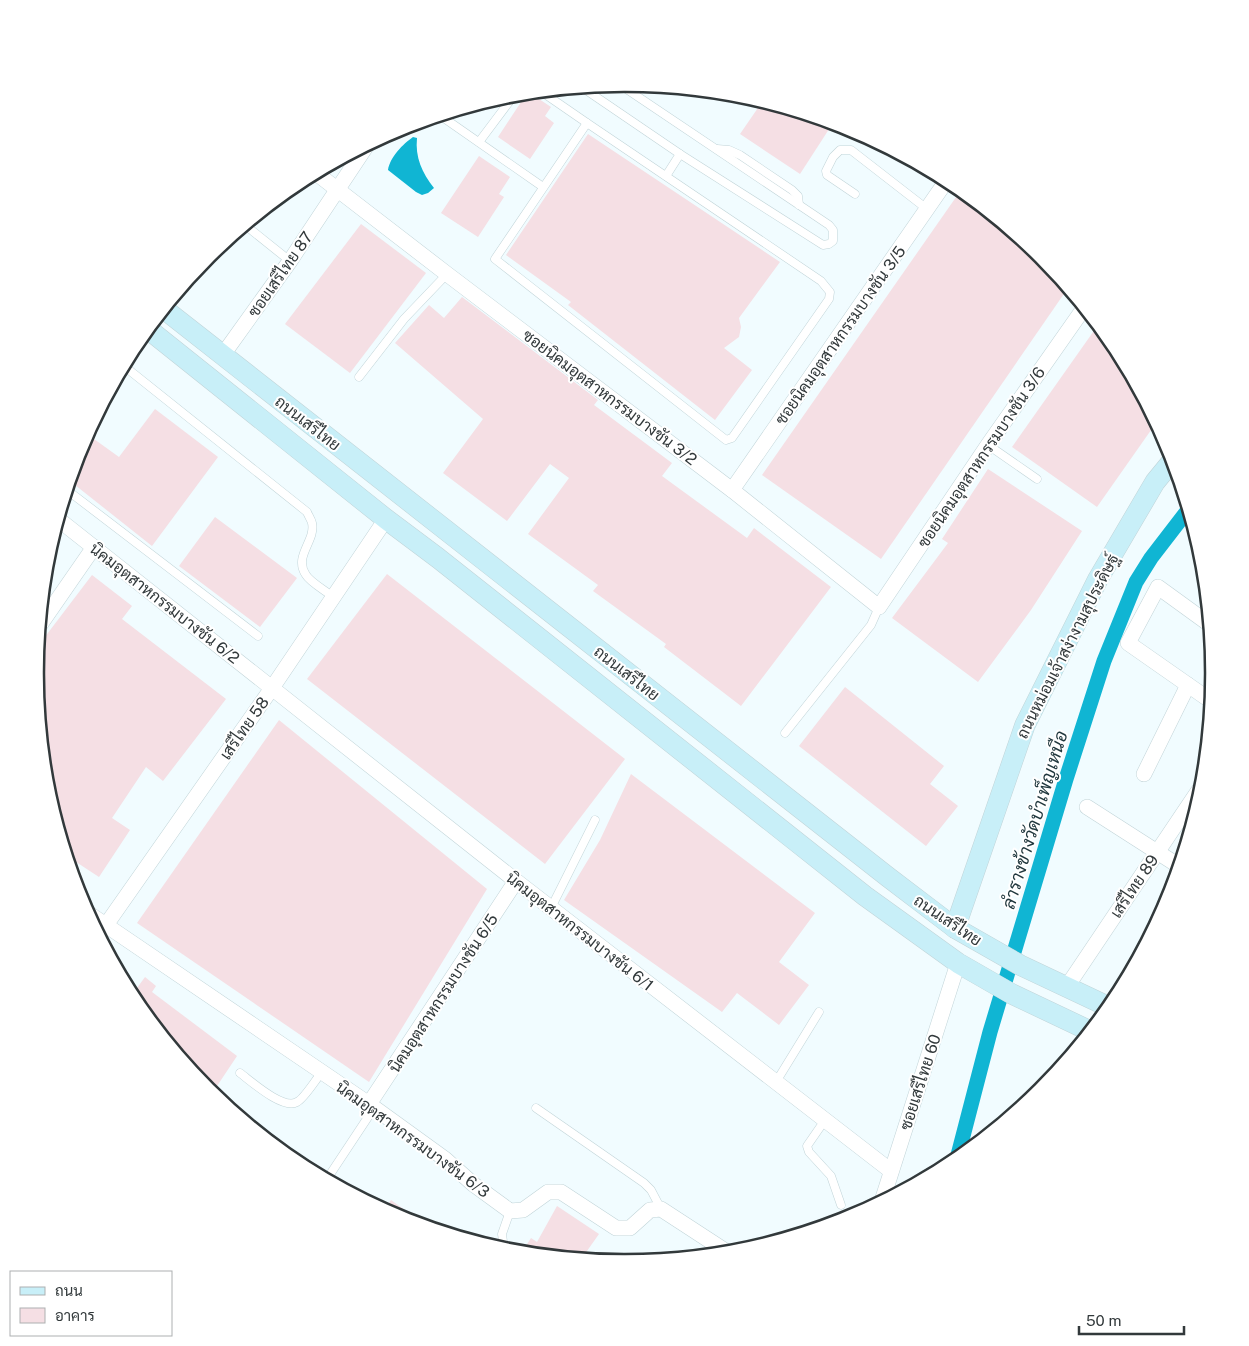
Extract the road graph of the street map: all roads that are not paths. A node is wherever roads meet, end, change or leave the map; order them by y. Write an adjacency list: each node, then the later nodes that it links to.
1 (632, 92): 8 (lane)
2 (590, 93): 8 (lane)
3 (549, 97): 6 (lane)
4 (508, 104): 7 (lane)
5 (447, 120): 7 (lane)
6 (587, 123): 10 (lane); 12 (lane)
7 (479, 142): 12 (lane)
8 (680, 154): 10 (lane)
9 (360, 156): 14 (street, ซอยเสรีไทย 87)
10 (666, 176): 12 (lane)
11 (322, 178): 14 (street, ซอยนิคมอุตสาหกรรมบางชัน 3/2)
12 (543, 187)
13 (942, 187): 16 (street, ซอยนิคมอุตสาหกรรมบางชัน 3/5)
14 (338, 191): 18 (street, ซอยเสรีไทย 87); 19 (street, ซอยนิคมอุตสาหกรรมบางชัน 3/2)
15 (855, 194): 16 (lane)
16 (928, 209): 30 (street, ซอยนิคมอุตสาหกรรมบางชัน 3/5)
17 (250, 229): 18 (lane)
18 (290, 261): 23 (street, ซอยเสรีไทย 87)
19 (446, 274): 26 (lane); 30 (street, ซอยนิคมอุตสาหกรรมบางชัน 3/2)
20 (169, 313): 23 (main road, ถนนเสรีไทย)
21 (1080, 313): 27 (street, ซอยนิคมอุตสาหกรรมบางชัน 3/6)
22 (154, 333): 25 (main road, ถนนเสรีไทย)
23 (222, 356): 25 (main road); 52 (main road, ถนนเสรีไทย)
24 (130, 370): 35 (lane)
25 (208, 376): 32 (main road, ถนนเสรีไทย)
26 (359, 377)
27 (988, 445): 29 (lane); 36 (street, ซอยนิคมอุตสาหกรรมบางชัน 3/6)
28 (1167, 467): 52 (main road, ถนนหม่อมเจ้าสง่างามสุประดิษฐ์)
29 (1037, 479)
30 (732, 490): 36 (street, ซอยนิคมอุตสาหกรรมบางชัน 3/2)
31 (73, 494): 39 (lane)
32 (386, 519): 35 (street, เสรีไทย 58); 55 (main road, ถนนเสรีไทย)
33 (64, 524): 34 (street, นิคมอุตสาหกรรมบางชัน 6/2)
34 (94, 547): 37 (street); 41 (street, นิคมอุตสาหกรรมบางชัน 6/2)
35 (333, 597): 41 (street, เสรีไทย 58)
36 (879, 607): 43 (lane)
37 (47, 615)
38 (1202, 619): 40 (street)
39 (258, 636)
40 (1188, 685): 42 (street); 44 (street)
41 (272, 688): 50 (street, นิคมอุตสาหกรรมบางชัน 6/1); 53 (street, เสรีไทย 58)
42 (1204, 696)
43 (786, 733)
44 (1144, 774)
45 (1190, 804): 48 (street, เสรีไทย 89)
46 (1088, 807): 48 (street)
47 (594, 820): 51 (lane)
48 (1158, 852): 49 (street); 56 (street, เสรีไทย 89)
49 (1173, 862)
50 (516, 881): 51 (street, นิคมอุตสาหกรรมบางชัน 6/1); 63 (street, นิคมอุตสาหกรรมบางชัน 6/5)
51 (551, 908): 62 (street, นิคมอุตสาหกรรมบางชัน 6/1)
52 (955, 928): 56 (main road, ถนนเสรีไทย)
53 (104, 929)
54 (105, 931): 60 (street, นิคมอุตสาหกรรมบางชัน 6/3)
55 (958, 963): 59 (main road, ถนนเสรีไทย); 66 (street, ซอยเสรีไทย 60)
56 (1066, 988): 57 (main road, ถนนเสรีไทย)
57 (1102, 1004)
58 (819, 1012): 62 (lane)
59 (1084, 1028)
60 (322, 1072): 61 (lane); 63 (street, นิคมอุตสาหกรรมบางชัน 6/3)
61 (240, 1073)
62 (776, 1082): 65 (street, นิคมอุตสาหกรรมบางชัน 6/1)
63 (372, 1106): 67 (lane); 71 (street, นิคมอุตสาหกรรมบางชัน 6/3)
64 (536, 1108): 70 (lane)
65 (826, 1120): 66 (street, นิคมอุตสาหกรรมบางชัน 6/1); 69 (lane)
66 (891, 1171): 68 (street, ซอยเสรีไทย 60)
67 (330, 1174)
68 (885, 1192)
69 (841, 1204)
70 (661, 1209): 71 (street); 73 (street)
71 (510, 1210): 72 (lane)
72 (503, 1241)
73 (718, 1246)

